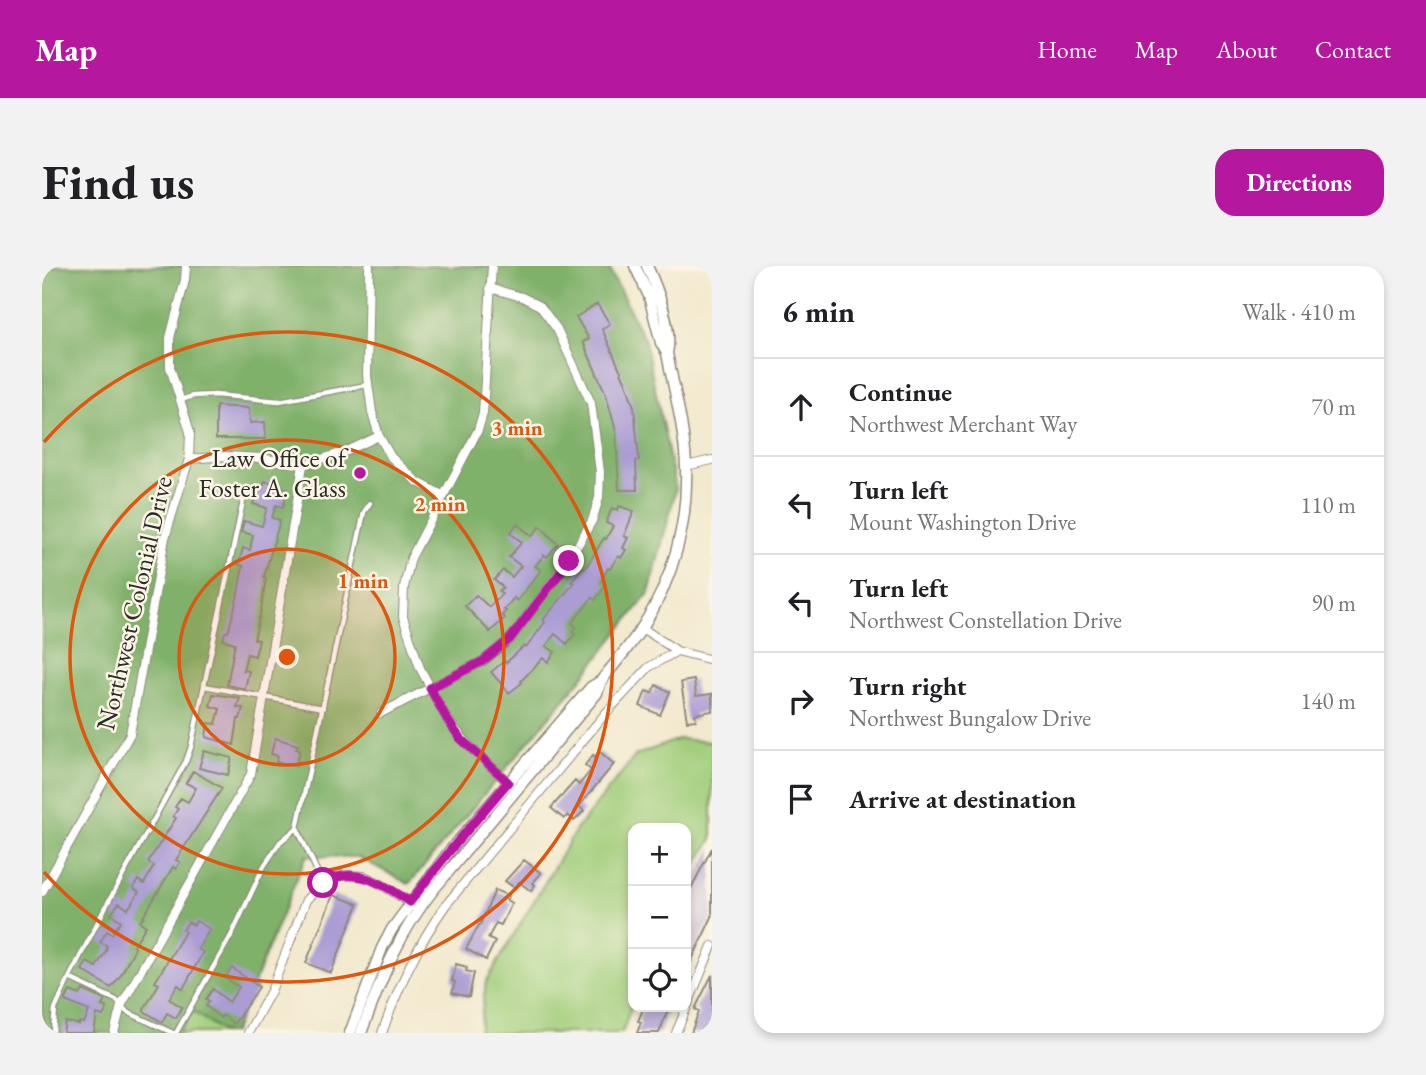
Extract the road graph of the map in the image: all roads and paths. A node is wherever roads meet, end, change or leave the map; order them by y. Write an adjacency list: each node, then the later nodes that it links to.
1 (187, 266): 9 (street, Northwest Colonial Drive)
2 (369, 266): 8 (street)
3 (492, 266): 6 (street)
4 (635, 266): 7 (main road)
5 (647, 266): 7 (main road)
6 (490, 288): 16 (street); 22 (street)
7 (667, 353): 14 (main road)
8 (368, 385): 9 (lane); 10 (street)
9 (181, 400): 11 (street, Northwest Colonial Drive)
10 (379, 436): 13 (street); 16 (street)
11 (190, 458): 13 (street); 29 (street, Northwest Colonial Drive)
12 (712, 460): 14 (street)
13 (303, 465): 23 (street)
14 (687, 466): 18 (main road)
15 (245, 492): 21 (lane)
16 (444, 496): 22 (street)
17 (370, 503): 24 (lane)
18 (642, 628): 19 (street); 26 (main road)
19 (677, 651): 20 (street); 40 (street)
20 (712, 660)
21 (204, 686): 23 (lane); 32 (lane)
22 (430, 688): 25 (street); 26 (street)
23 (264, 697): 24 (lane); 33 (street)
24 (323, 708): 27 (lane)
25 (382, 713)
26 (512, 786): 30 (main road)
27 (297, 828): 28 (lane); 36 (lane)
28 (323, 883): 30 (street); 37 (street)
29 (42, 891)
30 (414, 905): 38 (main road); 39 (main road)
31 (712, 946): 41 (street)
32 (69, 978): 33 (lane); 34 (lane)
33 (121, 1006): 35 (street); 36 (lane)
34 (53, 1033)
35 (114, 1033)
36 (175, 1033)
37 (248, 1033)
38 (350, 1033)
39 (361, 1033)
40 (382, 1033)
41 (676, 1033)

